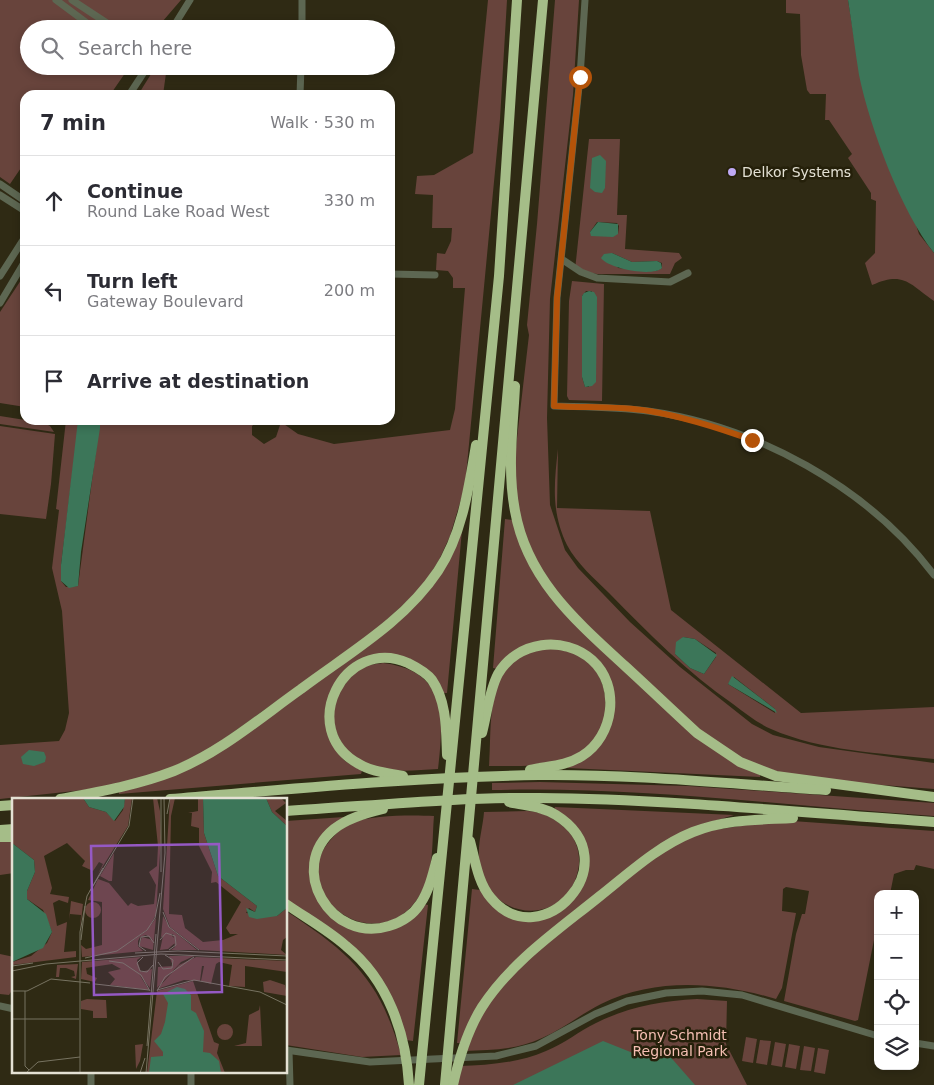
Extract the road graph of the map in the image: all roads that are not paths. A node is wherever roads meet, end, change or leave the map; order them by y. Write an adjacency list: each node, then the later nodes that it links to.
1 (56, 0): 8 (street)
2 (190, 0): 11 (street)
3 (302, 0): 12 (street)
4 (517, 0): 31 (highway)
5 (544, 0): 29 (highway)
6 (585, 0): 23 (street)
7 (75, 2): 8 (street); 10 (street)
8 (71, 12): 9 (street)
9 (82, 20)
10 (98, 20)
11 (178, 20)
12 (302, 20)
13 (142, 75): 15 (street)
14 (301, 75): 16 (street)
15 (132, 90)
16 (300, 90)
17 (0, 184): 18 (street)
18 (9, 190): 19 (street); 20 (street)
19 (1, 196): 21 (street)
20 (20, 198)
21 (20, 208)
22 (20, 245): 28 (street)
23 (563, 260): 25 (street); 32 (street)
24 (20, 269): 30 (street)
25 (688, 273)
26 (395, 274): 27 (street)
27 (435, 275)
28 (0, 276)
29 (518, 288): 33 (highway); 37 (highway)
30 (0, 303)
31 (493, 338): 36 (highway); 38 (highway)
32 (934, 575)
33 (475, 755): 34 (highway); 46 (highway)
34 (510, 776): 35 (highway); 37 (highway)
35 (414, 778): 36 (highway); 39 (highway)
36 (449, 787): 43 (highway)
37 (934, 797)
38 (64, 798)
39 (182, 798)
40 (496, 798): 41 (highway); 44 (highway); 46 (highway)
41 (404, 803): 42 (highway); 43 (highway)
42 (288, 811)
43 (446, 813): 58 (highway)
44 (843, 816): 45 (highway); 60 (highway)
45 (934, 822)
46 (468, 835): 59 (highway)
47 (288, 905): 57 (highway)
48 (874, 1035): 51 (street)
49 (919, 1044): 50 (street)
50 (934, 1046)
51 (288, 1051): 56 (street)
52 (92, 1072): 54 (street)
53 (191, 1072): 55 (street)
54 (91, 1085)
55 (191, 1085)
56 (290, 1085)
57 (409, 1085)
58 (419, 1085)
59 (445, 1085)
60 (453, 1085)

